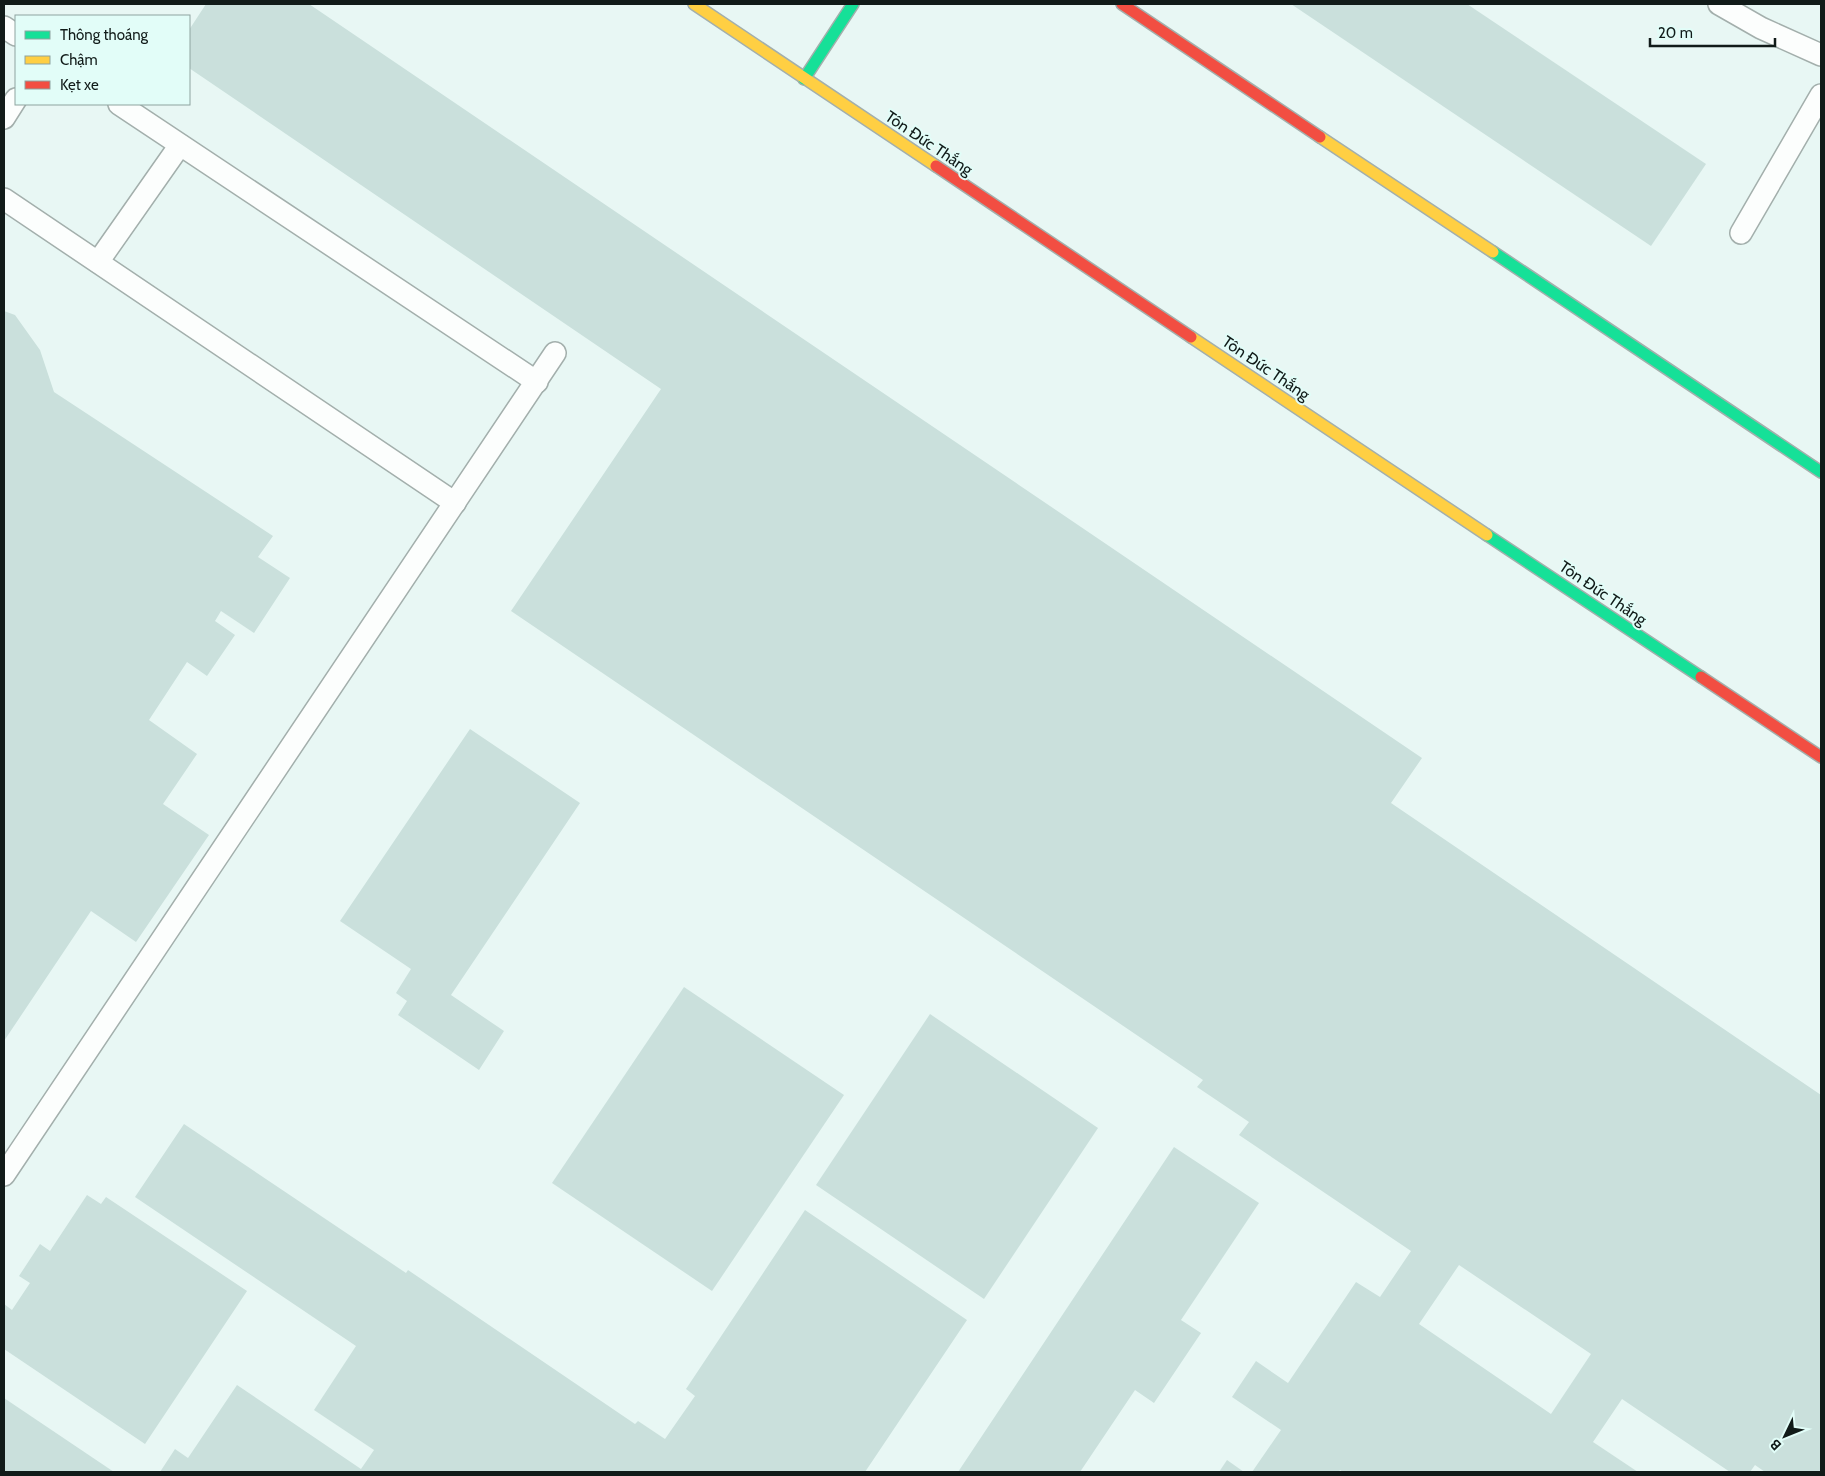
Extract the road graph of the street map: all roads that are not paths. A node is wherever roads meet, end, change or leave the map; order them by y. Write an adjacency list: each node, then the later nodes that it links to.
1 (854, 4): 8 (main road)
2 (1122, 4): 19 (main road)
3 (1718, 4): 7 (lane)
4 (701, 6): 8 (main road, Tôn Đức Thắng)
5 (4, 27): 6 (lane)
6 (15, 35)
7 (1821, 55)
8 (804, 79): 21 (main road, Tôn Đức Thắng)
9 (1821, 95): 15 (lane)
10 (15, 101): 12 (lane)
11 (120, 105): 13 (lane)
12 (4, 118)
13 (180, 145): 16 (lane); 18 (lane)
14 (4, 199): 16 (lane)
15 (1741, 233)
16 (98, 262): 20 (lane)
17 (555, 353): 18 (lane)
18 (537, 382): 20 (lane)
19 (1821, 472)
20 (455, 503): 22 (lane)
21 (1821, 758)
22 (4, 1176)

